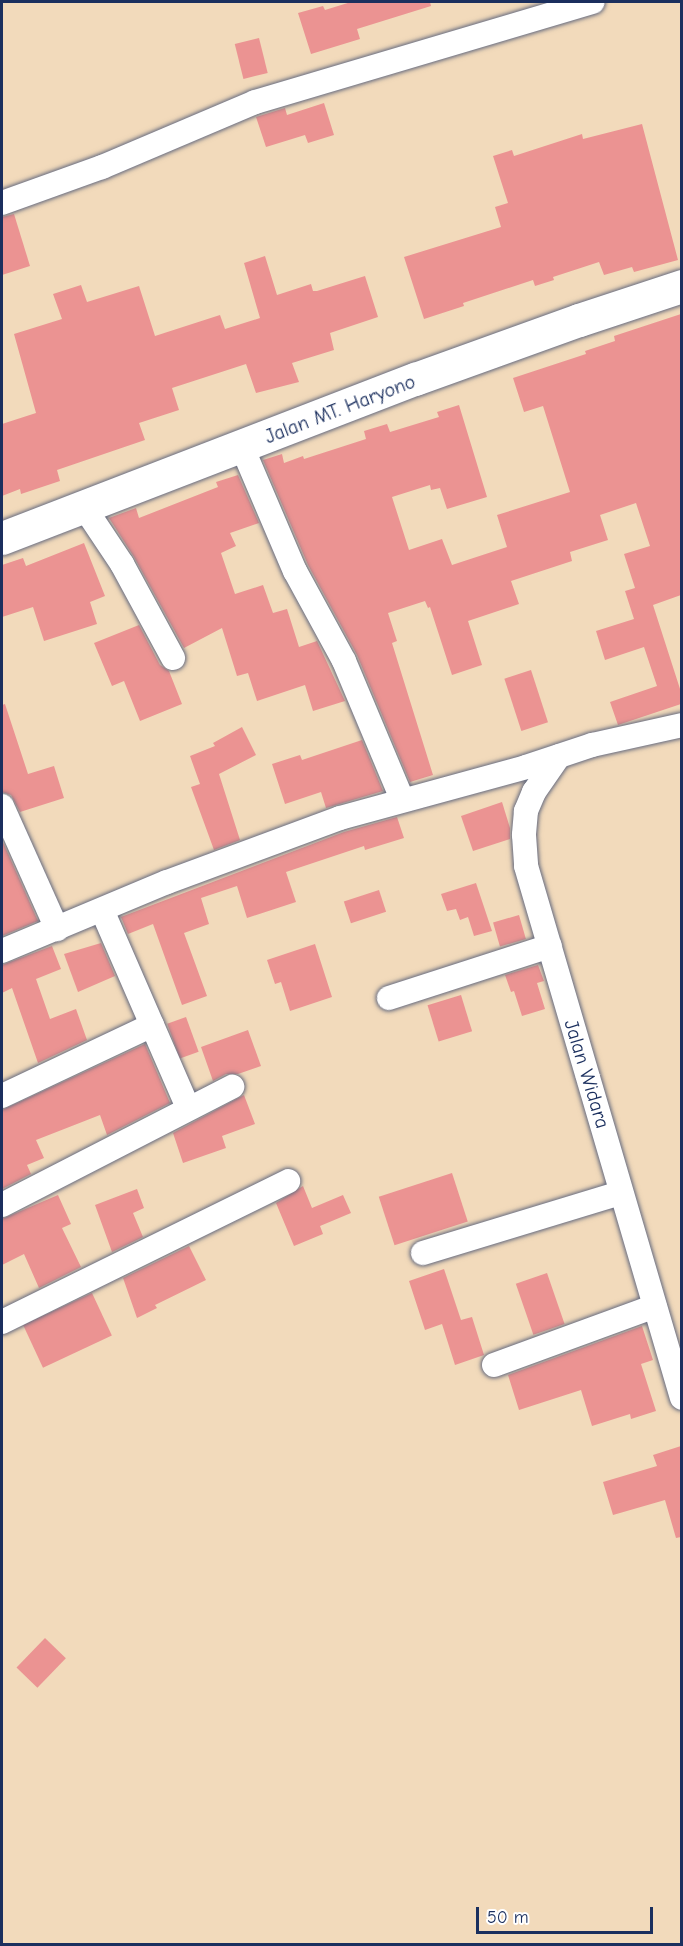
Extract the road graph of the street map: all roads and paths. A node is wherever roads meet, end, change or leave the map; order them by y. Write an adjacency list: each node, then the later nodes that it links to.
1 (592, 2): 2 (street)
2 (2, 203)
3 (681, 286): 4 (main road, Jalan MT. Haryono)
4 (242, 447): 5 (main road, Jalan MT. Haryono); 10 (street)
5 (84, 507): 6 (main road, Jalan MT. Haryono); 7 (street)
6 (2, 538)
7 (173, 658)
8 (681, 725): 9 (street)
9 (560, 756): 10 (street); 14 (street, Jalan Widara)
10 (402, 799): 12 (street)
11 (2, 806): 13 (street)
12 (102, 910): 13 (street); 17 (street)
13 (57, 929): 15 (street)
14 (550, 946): 16 (street); 22 (street, Jalan Widara)
15 (2, 951)
16 (389, 998)
17 (152, 1024): 19 (street); 20 (street)
18 (232, 1086): 20 (street)
19 (2, 1096)
20 (188, 1108): 23 (street)
21 (288, 1181): 26 (street)
22 (621, 1193): 24 (street); 25 (street, Jalan Widara)
23 (2, 1205)
24 (423, 1253)
25 (655, 1306): 27 (street); 28 (street, Jalan Widara)
26 (2, 1322)
27 (494, 1365)
28 (681, 1398)

